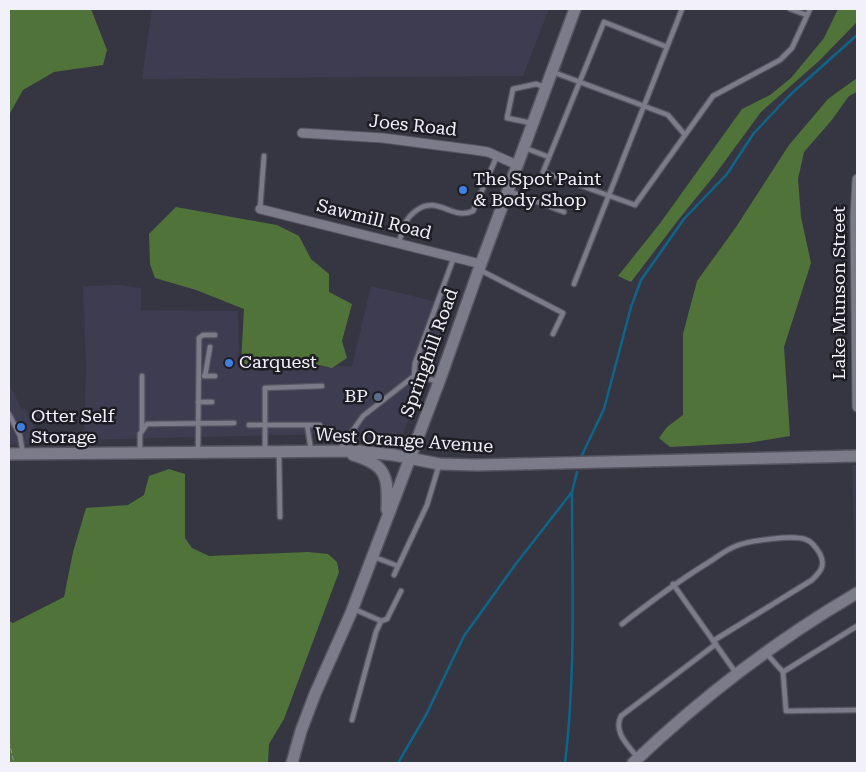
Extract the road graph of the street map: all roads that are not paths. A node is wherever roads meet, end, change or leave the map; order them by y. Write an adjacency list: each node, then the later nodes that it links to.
1 (576, 9): 7 (main road, Springhill Road)
2 (682, 9): 6 (lane)
3 (790, 9): 5 (lane)
4 (810, 9): 5 (lane)
5 (807, 15): 13 (lane)
6 (666, 47): 8 (lane); 10 (lane)
7 (552, 72): 8 (lane); 9 (main road, Springhill Road)
8 (580, 82): 10 (lane); 17 (lane)
9 (546, 87): 11 (main road, Springhill Road); 11 (lane)
10 (644, 106): 13 (lane); 21 (lane)
11 (533, 124): 14 (main road, Springhill Road)
12 (302, 133): 16 (street, Joes Road)
13 (685, 135): 21 (lane)
14 (524, 147): 17 (lane); 18 (main road, Springhill Road)
15 (264, 156): 22 (lane)
16 (497, 156): 18 (street, Joes Road); 24 (lane)
17 (549, 157): 21 (lane)
18 (517, 165): 20 (main road, Springhill Road)
19 (857, 179): 40 (street, Lake Munson Street)
20 (508, 191): 23 (lane); 26 (main road, Springhill Road)
21 (609, 196): 27 (lane)
22 (260, 209): 24 (street, Sawmill Road)
23 (564, 212)
24 (399, 243): 25 (street, Sawmill Road)
25 (454, 257): 26 (street, Sawmill Road); 35 (lane)
26 (480, 266): 28 (lane); 36 (main road, Springhill Road)
27 (574, 284)
28 (553, 334)
29 (215, 335): 32 (lane)
30 (210, 347): 33 (lane)
31 (142, 376): 48 (lane)
32 (198, 376): 33 (lane); 38 (lane)
33 (205, 376): 34 (lane)
34 (215, 376)
35 (414, 376): 36 (lane); 49 (lane)
36 (439, 382): 58 (main road, Springhill Road)
37 (322, 386): 45 (lane)
38 (198, 402): 39 (lane); 42 (lane)
39 (212, 402)
40 (857, 407)
41 (9, 414): 56 (lane)
42 (198, 423): 43 (lane); 48 (lane); 50 (lane)
43 (234, 423)
44 (248, 425): 45 (lane)
45 (265, 425): 46 (lane); 51 (lane)
46 (307, 425): 47 (lane); 53 (lane)
47 (320, 425)
48 (142, 431): 54 (lane)
49 (338, 451): 53 (main road, West Orange Avenue); 58 (main road, West Orange Avenue); 61 (main road)
50 (198, 452): 51 (main road, West Orange Avenue); 54 (main road, West Orange Avenue)
51 (265, 452): 52 (main road, West Orange Avenue)
52 (279, 452): 53 (main road, West Orange Avenue); 60 (lane)
53 (311, 452)
54 (140, 453): 56 (main road, West Orange Avenue)
55 (9, 454): 56 (main road, West Orange Avenue)
56 (23, 454)
57 (857, 456): 59 (main road, West Orange Avenue)
58 (409, 458): 59 (main road, West Orange Avenue); 61 (main road, Springhill Road)
59 (439, 464): 63 (lane)
60 (280, 517)
61 (386, 519): 62 (main road, Springhill Road)
62 (372, 556): 63 (lane); 68 (main road, Springhill Road)
63 (398, 566): 64 (lane)
64 (394, 575)
65 (673, 584): 70 (lane); 72 (lane); 72 (lane)
66 (401, 591): 69 (lane)
67 (857, 593): 73 (main road)
68 (352, 608): 69 (lane); 79 (main road, Springhill Road)
69 (381, 621): 77 (lane)
70 (622, 624)
71 (857, 626): 74 (lane)
72 (714, 643): 75 (lane); 78 (lane)
73 (765, 652): 74 (lane); 75 (main road)
74 (784, 672): 76 (lane)
75 (736, 673): 78 (main road)
76 (857, 710)
77 (352, 720)
78 (636, 761)
79 (292, 763)

